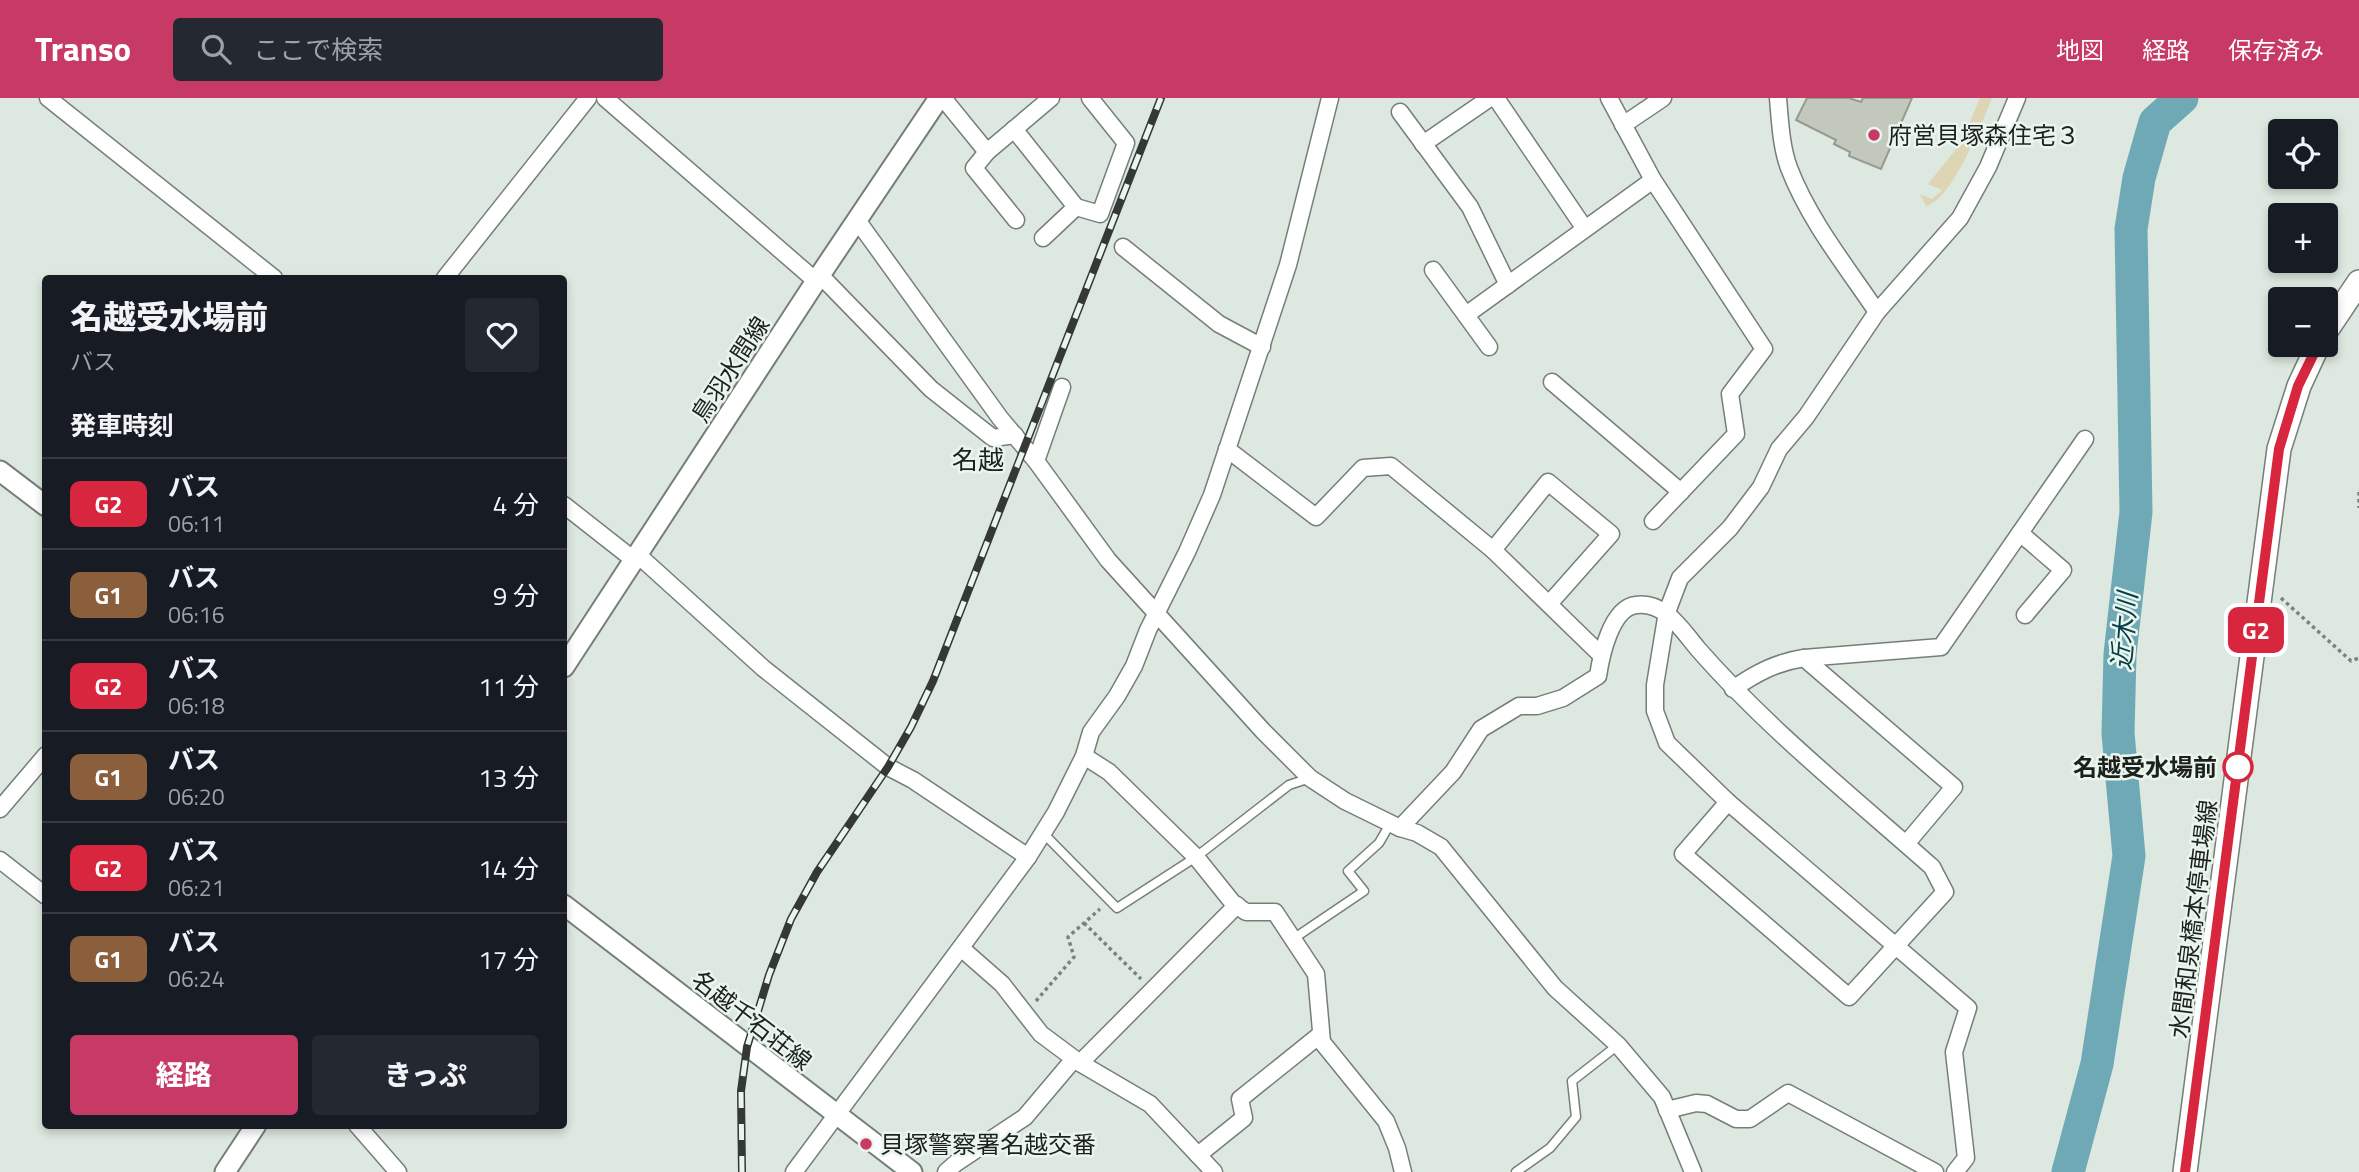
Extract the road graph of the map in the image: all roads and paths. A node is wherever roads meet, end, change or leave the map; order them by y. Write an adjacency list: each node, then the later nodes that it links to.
1 (48, 98): 27 (street)
2 (588, 98): 28 (street)
3 (606, 98): 29 (street)
4 (941, 98): 18 (street); 21 (street, 鳥羽水間線)
5 (1052, 98): 16 (street)
6 (1090, 98): 20 (street)
7 (1329, 98): 35 (street)
8 (1490, 98): 17 (street)
9 (1496, 98): 23 (street)
10 (1609, 98): 15 (street)
11 (1663, 98): 15 (street)
12 (1778, 98): 32 (street)
13 (2017, 98): 32 (street)
14 (1400, 112): 17 (street)
15 (1623, 125): 19 (street)
16 (1014, 129): 18 (street); 20 (street)
17 (1423, 144): 31 (street)
18 (987, 152): 22 (street)
19 (1653, 180): 23 (street); 45 (street)
20 (1076, 207): 24 (street)
21 (857, 220): 29 (street, 鳥羽水間線); 40 (street)
22 (1016, 220)
23 (1585, 229): 31 (street)
24 (1043, 238)
25 (1123, 247): 35 (street)
26 (1433, 270): 34 (street)
27 (270, 275)
28 (447, 275)
29 (818, 278): 40 (street); 53 (street, 鳥羽水間線)
30 (2359, 282): 33 (main road)
31 (1508, 285): 34 (street)
32 (1877, 312): 57 (street)
33 (2338, 313)
34 (1466, 315): 36 (street)
35 (1262, 346): 42 (street)
36 (1489, 347)
37 (2312, 357): 54 (main road, 水間和泉橋本停車場線)
38 (1552, 382): 45 (street)
39 (1062, 387): 43 (street)
40 (1015, 435): 43 (street)
41 (2085, 439): 51 (street)
42 (1227, 449): 52 (street); 56 (street)
43 (1036, 461): 56 (street)
44 (0, 471): 47 (street)
45 (1681, 492): 50 (street)
46 (2359, 492): 49 (path)
47 (42, 503)
48 (567, 507): 53 (street)
49 (2359, 508)
50 (1653, 522)
51 (2020, 533): 58 (street); 60 (street)
52 (1493, 550): 55 (street); 55 (street)
53 (636, 558): 62 (street, 鳥羽水間線); 72 (street)
54 (2262, 580): 61 (path); 104 (main road, 水間和泉橋本停車場線)
55 (1549, 604): 59 (street)
56 (1157, 612): 64 (street); 66 (street)
57 (1667, 612): 59 (street); 63 (street); 67 (street)
58 (2025, 615)
59 (1601, 655): 69 (street)
60 (1804, 658): 63 (street); 71 (street)
61 (2359, 658)
62 (567, 662)
63 (1733, 689): 71 (street)
64 (1084, 756): 70 (street); 73 (street)
65 (42, 760): 68 (street)
66 (1310, 778): 69 (street); 73 (lane)
67 (1728, 802): 81 (street); 81 (street)
68 (0, 809)
69 (1395, 826): 80 (lane); 86 (street)
70 (1043, 833): 72 (street); 76 (lane)
71 (1906, 844): 81 (street)
72 (1028, 857): 82 (street)
73 (1196, 857): 76 (lane); 77 (street)
74 (0, 860): 75 (street)
75 (42, 893)
76 (1110, 901): 79 (path)
77 (1237, 905): 80 (street); 83 (street)
78 (567, 907): 89 (street, 名越千石荘線)
79 (1084, 923): 83 (path); 84 (path)
80 (1293, 939): 85 (street)
81 (1896, 946): 103 (street)
82 (961, 948): 84 (street); 89 (street)
83 (1153, 990): 87 (street)
84 (1025, 1014): 87 (street)
85 (1321, 1034): 92 (street); 99 (street)
86 (1618, 1045): 88 (street); 100 (lane)
87 (1077, 1061): 92 (street); 97 (street)
88 (1667, 1110): 101 (street); 102 (street)
89 (835, 1115): 95 (street); 96 (street, 名越千石荘線)
90 (253, 1129): 93 (street)
91 (360, 1129): 94 (street)
92 (1198, 1155): 98 (street)
93 (225, 1172)
94 (398, 1172)
95 (794, 1172)
96 (912, 1172)
97 (946, 1172)
98 (1214, 1172)
99 (1403, 1172)
100 (1516, 1172)
101 (1693, 1172)
102 (1935, 1172)
103 (1955, 1172)
104 (2185, 1172)

